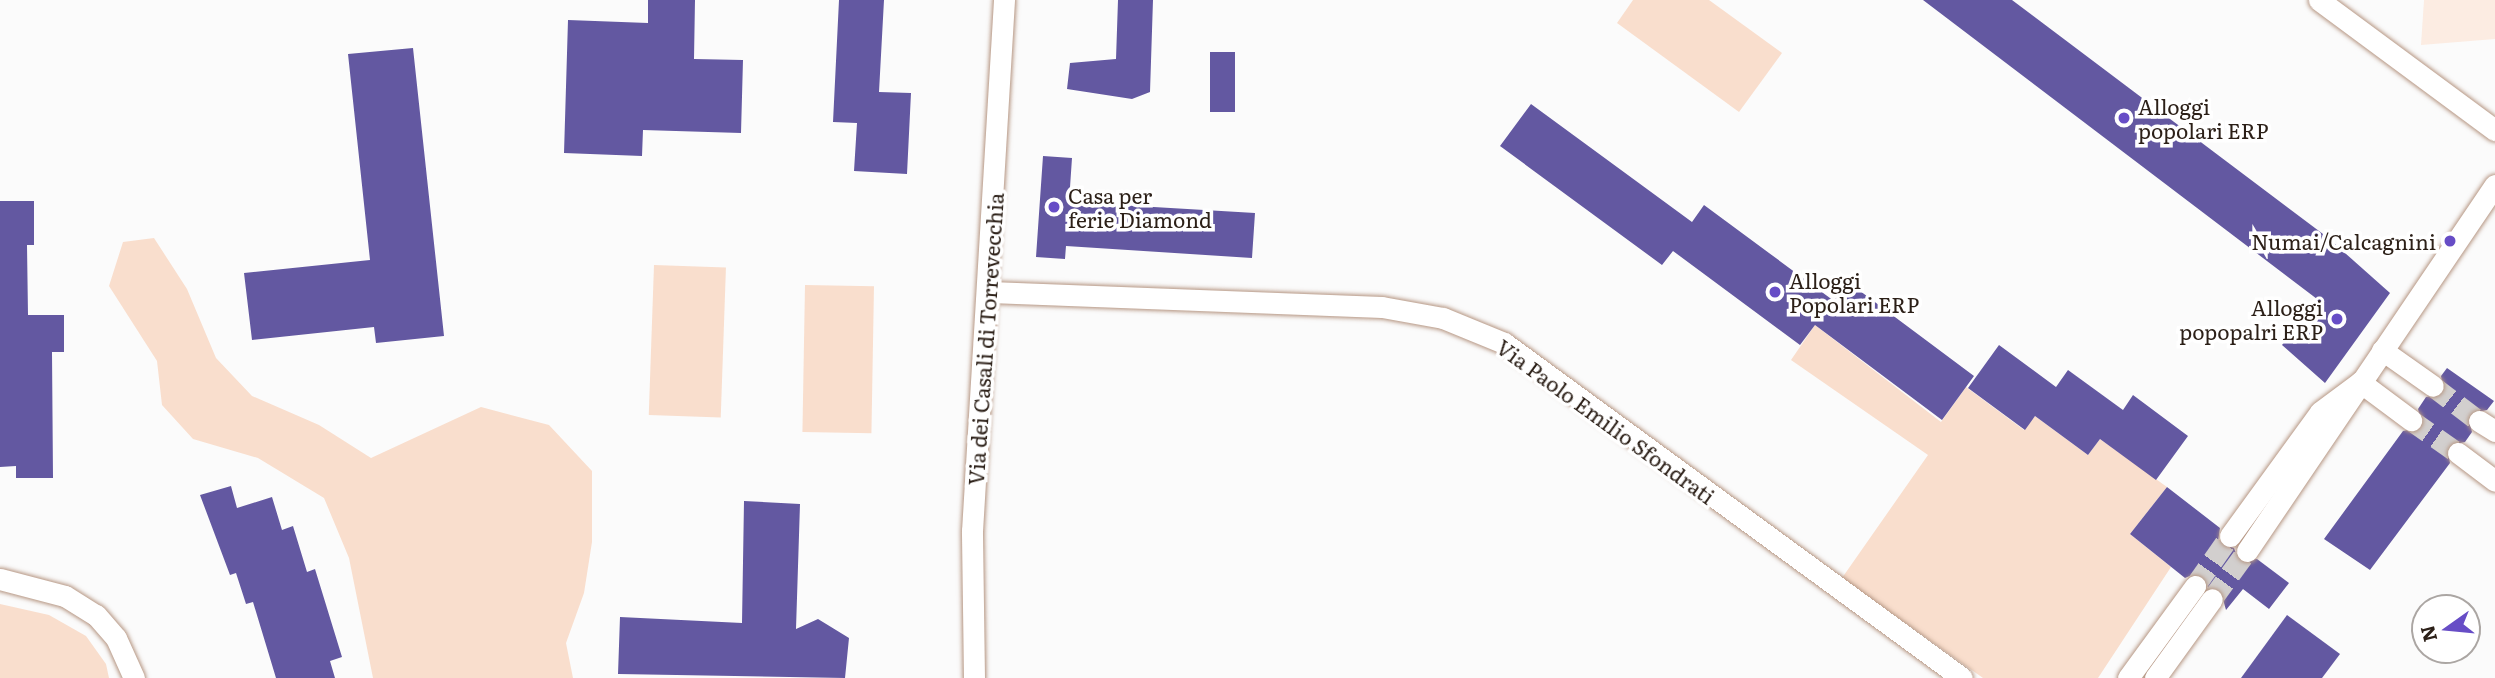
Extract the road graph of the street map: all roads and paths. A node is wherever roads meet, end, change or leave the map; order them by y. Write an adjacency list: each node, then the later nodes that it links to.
1 (1004, 0): 5 (street, Via dei Casali di Torrevecchia)
2 (2319, 0): 3 (street)
3 (2495, 130)
4 (2495, 185): 6 (street)
5 (990, 292): 18 (street, Via dei Casali di Torrevecchia); 19 (street, Via Paolo Emilio Sfondrati)
6 (2382, 350): 7 (street); 8 (street)
7 (2360, 382): 9 (street); 12 (street); 13 (street)
8 (2433, 386)
9 (2411, 420)
10 (2458, 453): 11 (street)
11 (2495, 481)
12 (2230, 537)
13 (2247, 551)
14 (0, 579): 17 (street)
15 (2195, 586): 20 (street)
16 (2212, 598): 21 (street)
17 (134, 678)
18 (974, 678)
19 (1962, 678)
20 (2128, 678)
21 (2155, 678)

